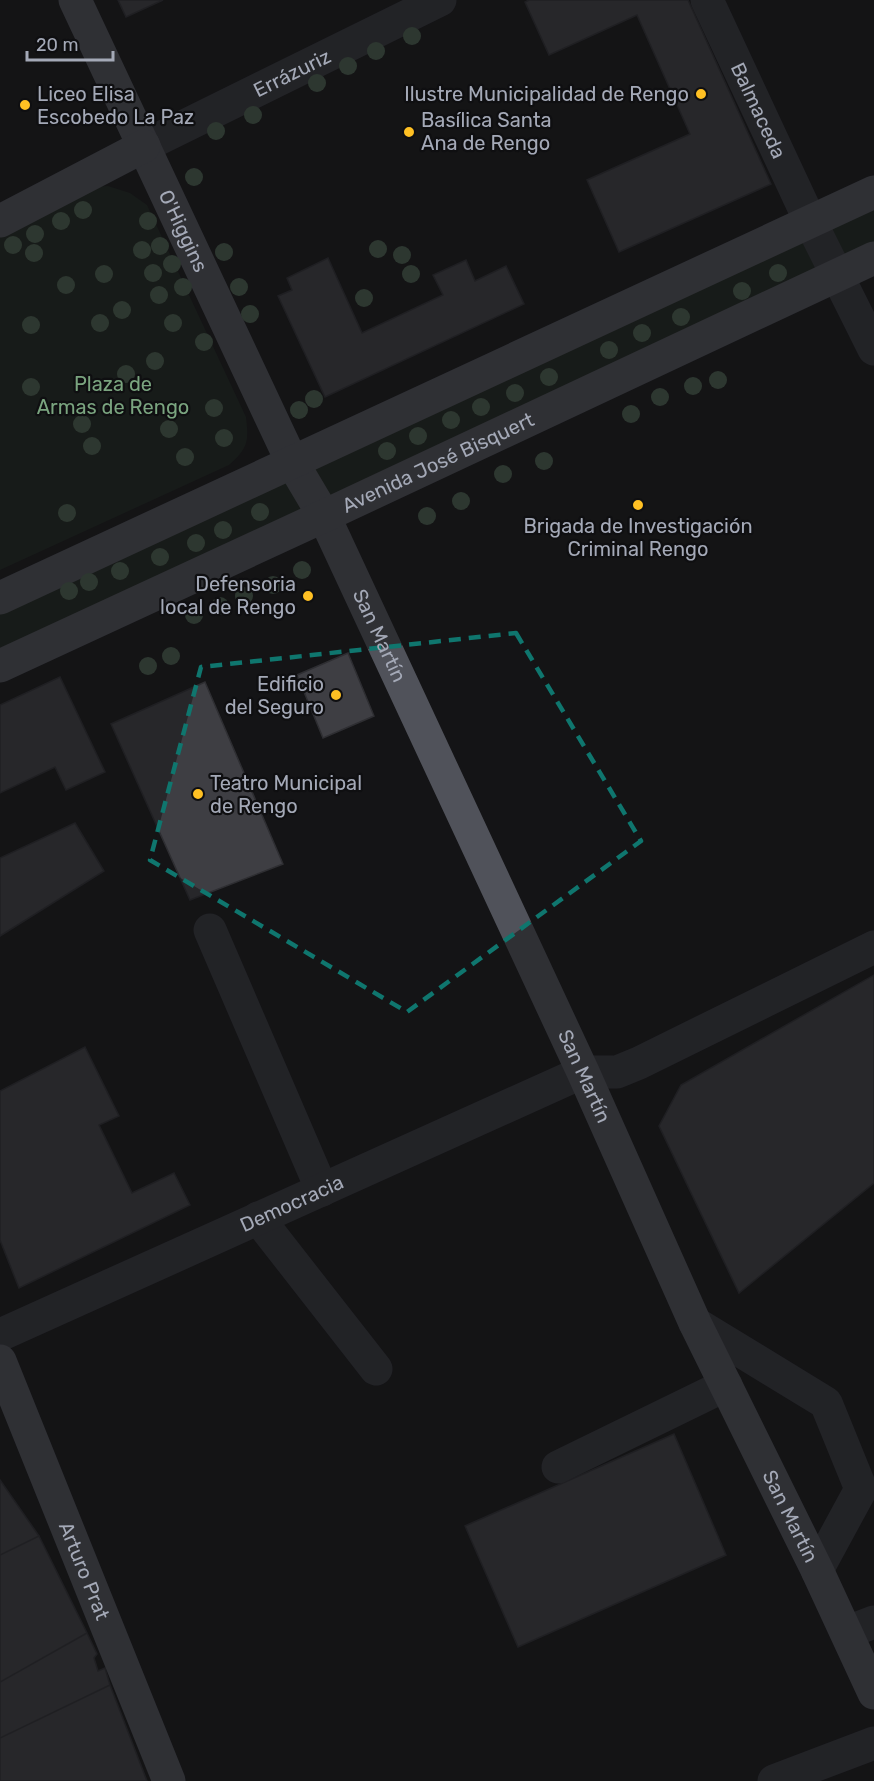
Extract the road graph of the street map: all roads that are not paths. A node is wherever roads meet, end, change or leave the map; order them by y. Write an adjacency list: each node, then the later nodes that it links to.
1 (75, 0): 4 (main road, O'Higgins)
2 (440, 0): 4 (street, Errázuriz)
3 (707, 0): 7 (street, Balmaceda)
4 (144, 146): 6 (main road); 11 (main road, O'Higgins)
5 (874, 192): 7 (main road)
6 (0, 221)
7 (810, 221): 9 (street, Balmaceda); 11 (main road)
8 (874, 258): 9 (main road, Avenida José Bisquert)
9 (837, 274): 10 (street, Balmaceda); 12 (main road, Avenida José Bisquert)
10 (874, 349)
11 (292, 462): 12 (main road, San Martín); 13 (main road)
12 (324, 516): 14 (main road, Avenida José Bisquert); 17 (main road, San Martín)
13 (0, 598)
14 (0, 666)
15 (210, 930): 18 (street)
16 (874, 947): 17 (street)
17 (583, 1072): 18 (street, Democracia); 20 (main road, San Martín)
18 (322, 1190): 19 (street, Democracia)
19 (258, 1218): 21 (street, Democracia); 23 (street)
20 (695, 1323): 24 (main road, San Martín); 26 (street)
21 (0, 1335)
22 (0, 1361): 30 (main road, Arturo Prat)
23 (376, 1369)
24 (726, 1385): 25 (street); 26 (main road, San Martín)
25 (558, 1467)
26 (818, 1570): 27 (main road, San Martín)
27 (861, 1627): 28 (main road, San Martín)
28 (874, 1693)
29 (874, 1743): 31 (street)
30 (169, 1781)
31 (774, 1781)

